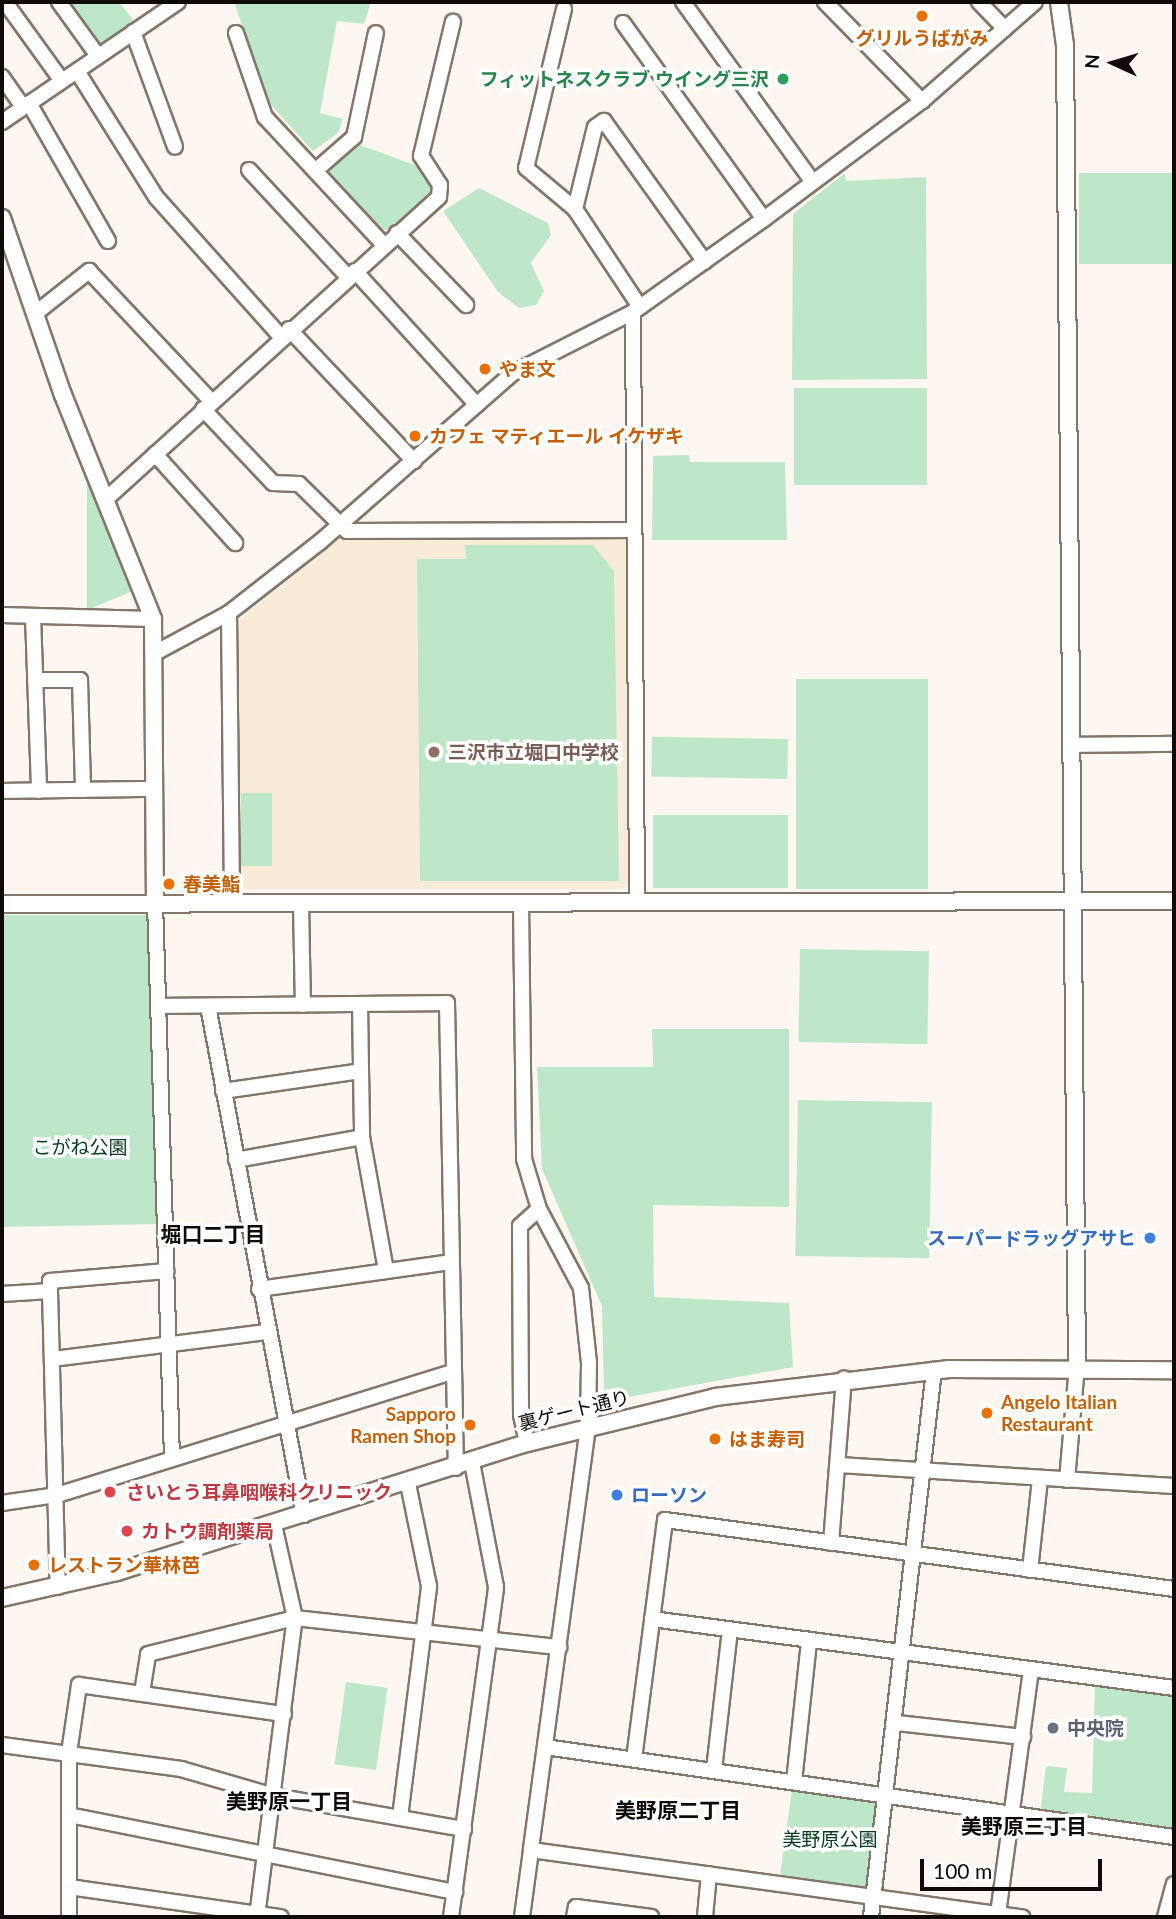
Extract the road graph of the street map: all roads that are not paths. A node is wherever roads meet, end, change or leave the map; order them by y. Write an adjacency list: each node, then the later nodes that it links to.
1 (5, 2): 19 (street)
2 (58, 2): 16 (street)
3 (177, 2): 13 (street)
4 (682, 2): 26 (street)
5 (825, 2): 20 (street)
6 (979, 2): 12 (street)
7 (1035, 2): 12 (street)
8 (1059, 2): 54 (street)
9 (564, 9): 27 (street)
10 (453, 22): 30 (street)
11 (623, 23): 29 (street)
12 (1004, 29): 20 (street)
13 (133, 32): 16 (street); 23 (street)
14 (236, 33): 25 (street)
15 (376, 33): 25 (street)
16 (98, 56): 17 (street)
17 (77, 71): 19 (street); 38 (street)
18 (2, 77): 21 (street)
19 (62, 80): 21 (street)
20 (922, 101): 26 (street)
21 (26, 105): 22 (street); 31 (street)
22 (2, 122)
23 (175, 147)
24 (249, 170): 34 (street)
25 (315, 171): 32 (street)
26 (813, 182): 29 (street)
27 (575, 209): 33 (street); 36 (street)
28 (2, 218): 37 (street)
29 (764, 219): 33 (street)
30 (397, 233): 32 (street); 35 (street)
31 (108, 241)
32 (384, 245): 34 (street)
33 (705, 262): 36 (street)
34 (351, 274): 38 (street); 40 (street)
35 (466, 305)
36 (636, 309): 40 (street); 45 (street)
37 (36, 313): 39 (street); 43 (street)
38 (285, 333): 39 (street); 42 (street)
39 (207, 405): 41 (street); 44 (street)
40 (477, 405): 42 (street)
41 (155, 454): 43 (street); 46 (street)
42 (414, 461): 44 (street)
43 (105, 500): 50 (street)
44 (338, 527): 45 (street); 47 (street)
45 (634, 530): 59 (street)
46 (235, 542)
47 (229, 613): 51 (street); 63 (street)
48 (2, 615): 49 (street)
49 (33, 616): 50 (street); 52 (street)
50 (153, 619): 51 (street)
51 (153, 654): 55 (street)
52 (35, 680): 56 (street); 57 (street)
53 (1174, 744): 54 (street)
54 (1070, 745): 60 (street)
55 (153, 789): 57 (street); 62 (street)
56 (39, 790): 57 (street); 58 (street)
57 (83, 790)
58 (2, 791)
59 (636, 901): 60 (street); 64 (street)
60 (1070, 901): 61 (street); 85 (street)
61 (1174, 901)
62 (155, 902): 63 (street); 66 (street); 69 (street)
63 (232, 902): 65 (street)
64 (521, 902): 65 (street); 75 (street)
65 (301, 903): 68 (street)
66 (2, 904)
67 (360, 1004): 68 (street); 71 (street); 76 (street)
68 (303, 1005): 70 (street)
69 (160, 1006): 70 (street); 78 (street)
70 (208, 1006): 72 (street)
71 (361, 1071): 72 (street); 73 (street)
72 (223, 1091): 74 (street)
73 (362, 1137): 74 (street); 77 (street)
74 (236, 1160): 79 (street)
75 (539, 1209): 91 (street); 92 (street)
76 (452, 1262): 77 (street); 88 (street)
77 (386, 1270): 79 (street)
78 (167, 1271): 80 (street); 83 (street)
79 (259, 1289): 82 (street)
80 (50, 1292): 81 (street); 84 (street)
81 (2, 1294)
82 (267, 1332): 83 (street); 90 (street)
83 (169, 1345): 84 (street); 93 (street)
84 (53, 1359): 102 (street)
85 (1077, 1366): 86 (street, 裏ゲート通り); 87 (street, 裏ゲート通り); 99 (street)
86 (934, 1370): 89 (street, 裏ゲート通り); 97 (street)
87 (1174, 1370)
88 (453, 1372): 90 (street); 96 (street)
89 (844, 1378): 91 (street, 裏ゲート通り); 95 (street)
90 (283, 1423): 93 (street); 104 (street)
91 (588, 1427): 92 (street, 裏ゲート通り); 118 (street)
92 (527, 1443): 94 (street, 裏ゲート通り)
93 (172, 1458): 102 (street)
94 (472, 1462): 96 (street, 裏ゲート通り); 116 (street)
95 (838, 1465): 97 (street); 106 (street)
96 (456, 1468): 100 (street, 裏ゲート通り)
97 (925, 1471): 98 (street); 107 (street)
98 (1040, 1479): 99 (street); 108 (street)
99 (1068, 1480): 101 (street)
100 (408, 1484): 104 (street, 裏ゲート通り); 114 (street)
101 (1174, 1486)
102 (57, 1495): 103 (street); 109 (street)
103 (2, 1503)
104 (304, 1515): 105 (street, 裏ゲート通り)
105 (274, 1525): 109 (street, 裏ゲート通り); 112 (street)
106 (831, 1543): 107 (street); 113 (street)
107 (916, 1553): 108 (street); 119 (street)
108 (1030, 1570): 110 (street)
109 (58, 1587): 111 (street, 裏ゲート通り)
110 (1174, 1589)
111 (2, 1598)
112 (295, 1618): 114 (street); 122 (street); 123 (street)
113 (652, 1619): 115 (street); 129 (street)
114 (426, 1630): 116 (street); 136 (street)
115 (730, 1630): 117 (street); 130 (street)
116 (490, 1638): 118 (street); 137 (street)
117 (809, 1641): 119 (street); 131 (street)
118 (559, 1647): 127 (street)
119 (906, 1653): 120 (street); 124 (street)
120 (1031, 1669): 121 (street); 125 (street)
121 (1174, 1688)
122 (142, 1693): 123 (street); 128 (street)
123 (284, 1714): 132 (street)
124 (897, 1723): 125 (street); 133 (street)
125 (1023, 1738): 134 (street)
126 (2, 1745): 128 (street)
127 (545, 1747): 129 (street); 140 (street)
128 (69, 1752): 132 (street); 135 (street)
129 (634, 1759): 130 (street)
130 (714, 1770): 131 (street)
131 (794, 1782): 133 (street)
132 (274, 1796): 136 (street); 139 (street)
133 (887, 1796): 134 (street); 145 (street)
134 (1013, 1814): 138 (street); 146 (street)
135 (69, 1815): 139 (street); 143 (street)
136 (400, 1817): 137 (street)
137 (464, 1829): 144 (street)
138 (1174, 1837)
139 (266, 1850): 144 (street); 147 (street)
140 (531, 1850): 141 (street); 151 (street)
141 (709, 1874): 145 (street); 154 (street)
142 (1174, 1884): 157 (street)
143 (69, 1887): 147 (street); 148 (street)
144 (455, 1892): 150 (street)
145 (874, 1896): 146 (street); 155 (street)
146 (998, 1914): 156 (street)
147 (257, 1915): 149 (street)
148 (69, 1917)
149 (281, 1917)
150 (452, 1917)
151 (522, 1917)
152 (574, 1917): 153 (street)
153 (651, 1917)
154 (705, 1917)
155 (871, 1917)
156 (1022, 1917)
157 (1165, 1917)

